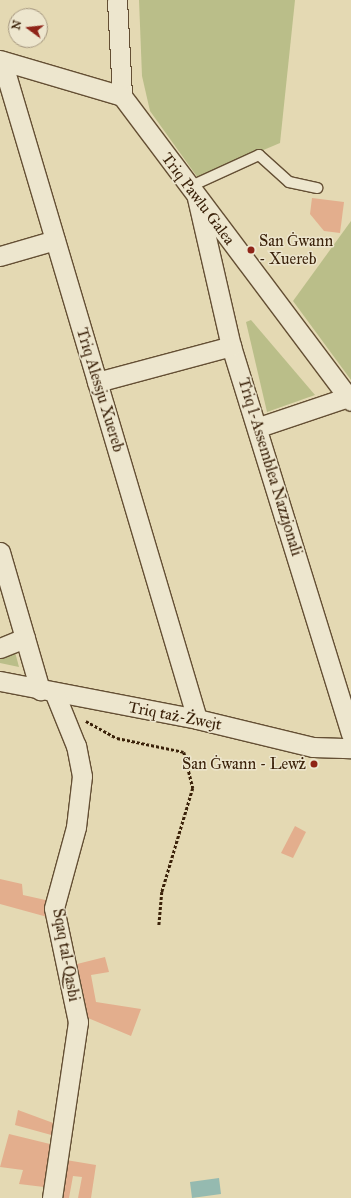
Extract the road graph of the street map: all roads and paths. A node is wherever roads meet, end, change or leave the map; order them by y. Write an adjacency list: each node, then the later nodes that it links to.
1 (118, 0): 3 (street)
2 (1, 61): 3 (street); 6 (street, Triq Alessju Xuereb)
3 (122, 96): 5 (street, Triq Pawlu Galea)
4 (317, 188): 5 (lane)
5 (193, 192): 8 (street, Triq l-Assemblea Nazzjonali); 10 (street, Triq Pawlu Galea)
6 (55, 240): 7 (street); 9 (street, Triq Alessju Xuereb)
7 (0, 256)
8 (231, 346): 9 (street); 11 (street, Triq l-Assemblea Nazzjonali)
9 (97, 382): 17 (street, Triq Alessju Xuereb)
10 (350, 399): 11 (street, Triq Pawlu Galea)
11 (259, 427): 18 (street, Triq l-Assemblea Nazzjonali)
12 (0, 552): 13 (street, Sqaq tal-Qasbi)
13 (25, 638): 14 (street); 16 (street, Sqaq tal-Qasbi)
14 (0, 648)
15 (0, 681): 16 (street, Triq taż-Żwejt)
16 (52, 698): 17 (street, Triq taż-Żwejt); 20 (path); 21 (street, Sqaq tal-Qasbi)
17 (197, 719): 19 (street, Triq taż-Żwejt)
18 (351, 734)
19 (351, 748)
20 (159, 925)
21 (52, 1198)

